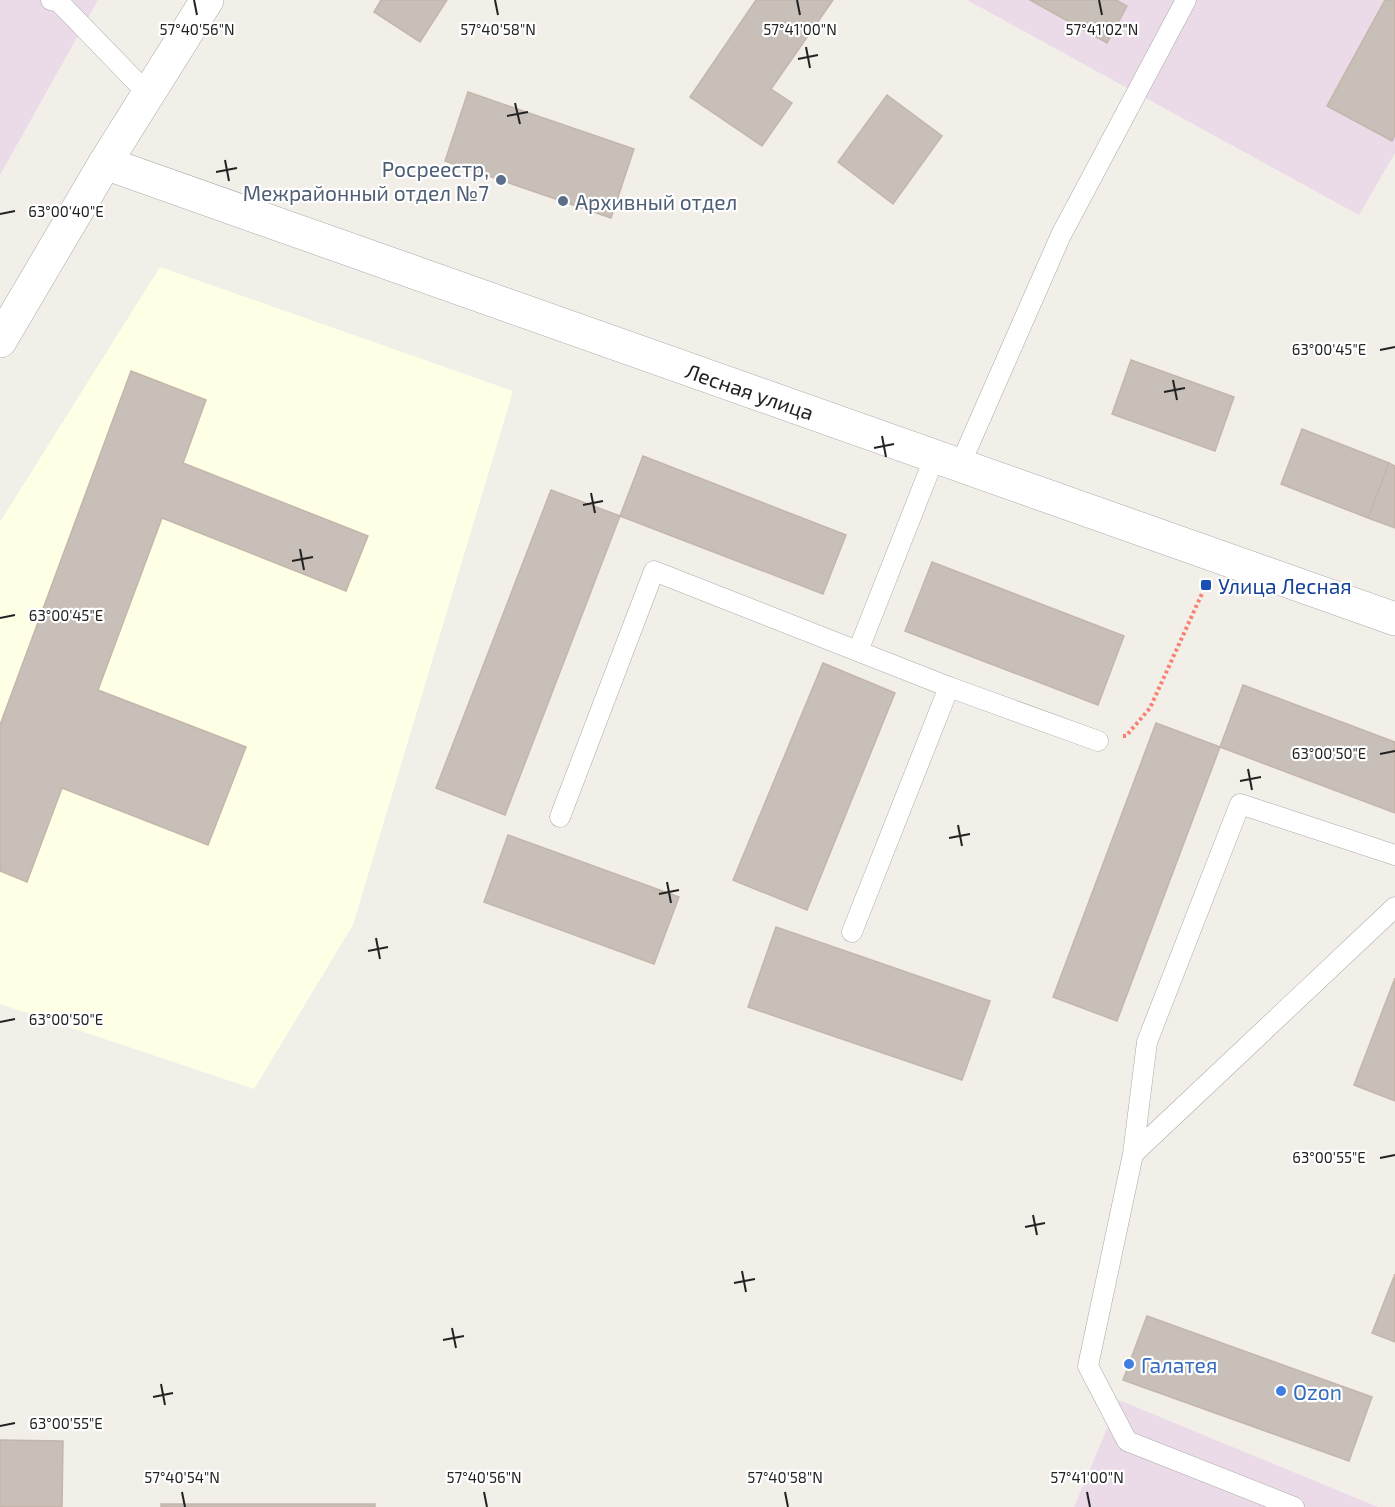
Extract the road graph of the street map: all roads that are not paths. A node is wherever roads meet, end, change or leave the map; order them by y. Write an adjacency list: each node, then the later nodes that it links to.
1 (51, 0): 4 (lane)
2 (207, 0): 4 (street)
3 (1186, 0): 7 (lane)
4 (148, 94): 5 (street)
5 (105, 162): 6 (street); 7 (street, Лесная улица)
6 (0, 341)
7 (947, 460): 8 (street, Лесная улица); 9 (lane)
8 (1395, 619)
9 (858, 651): 10 (lane); 12 (lane)
10 (949, 687): 11 (lane); 15 (lane)
11 (1098, 741)
12 (560, 817)
13 (1395, 855): 16 (lane)
14 (1395, 907): 16 (lane)
15 (852, 932)
16 (1133, 1154): 17 (lane)
17 (1294, 1507)

